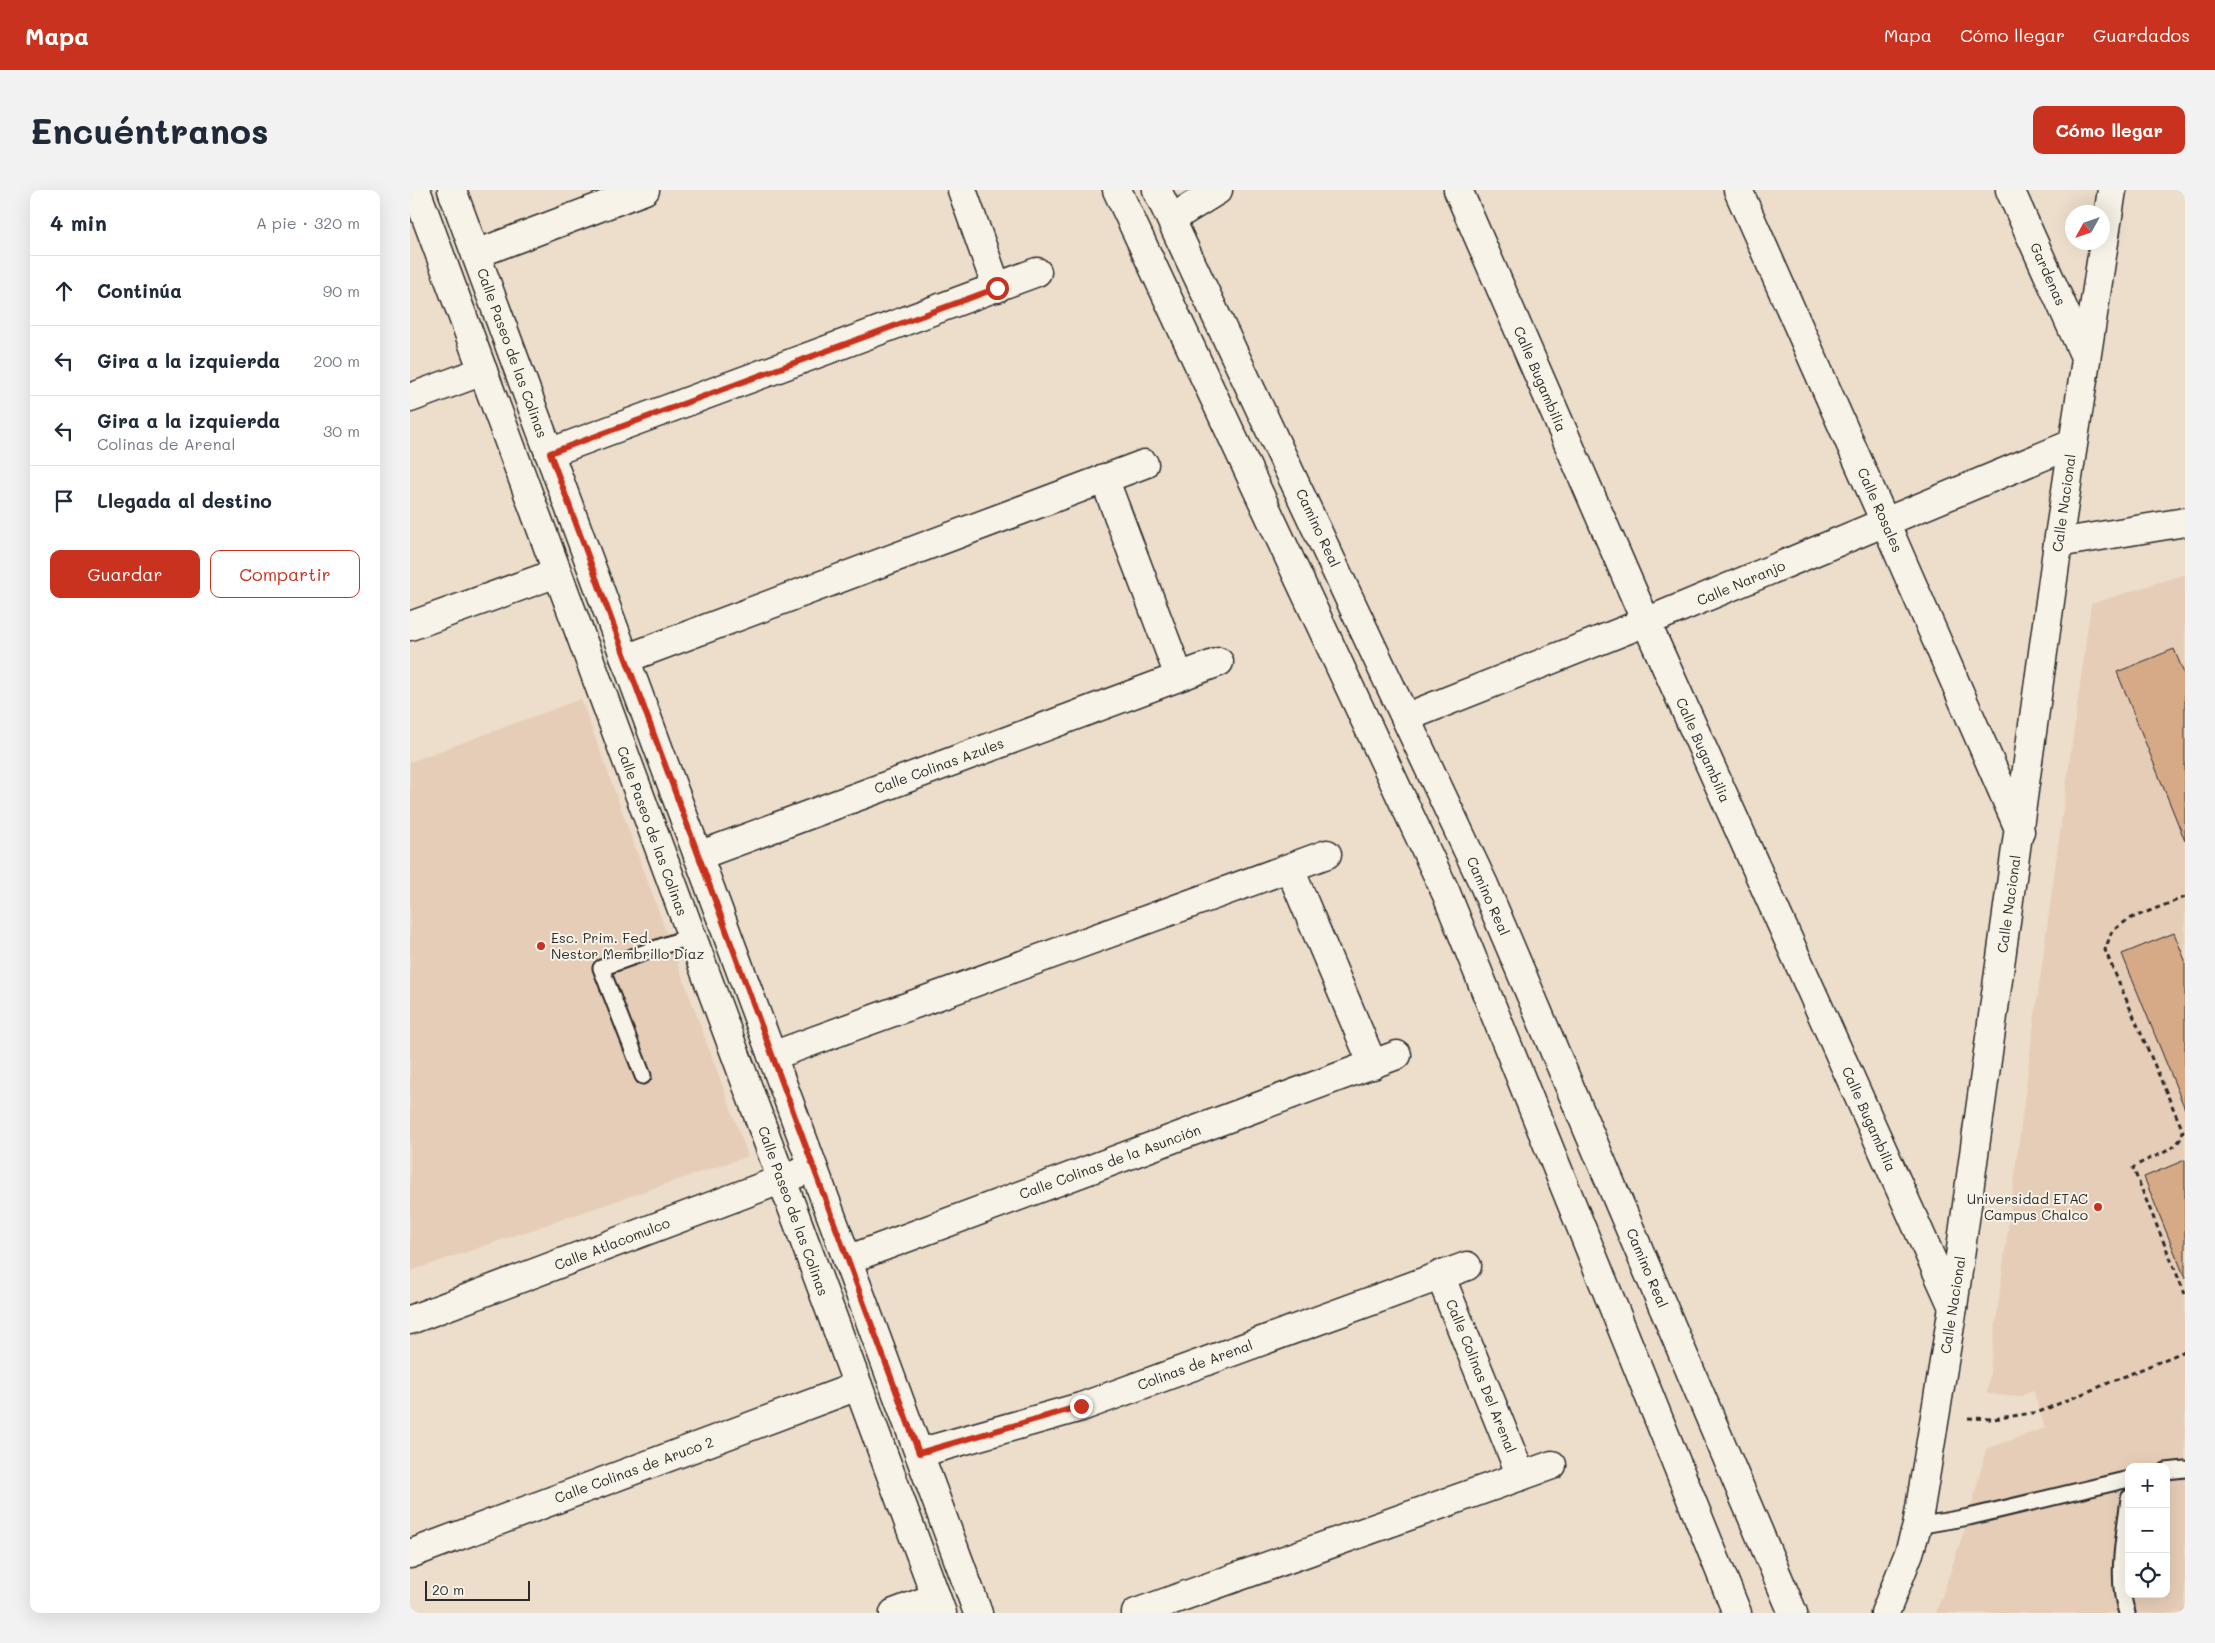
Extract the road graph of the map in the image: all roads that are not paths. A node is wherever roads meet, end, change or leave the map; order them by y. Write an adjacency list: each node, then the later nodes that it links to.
1 (416, 190): 17 (street, Calle Paseo de las Colinas)
2 (452, 190): 13 (street, Calle Paseo de las Colinas)
3 (645, 190): 13 (street)
4 (962, 190): 15 (street)
5 (1116, 190): 61 (street)
6 (1157, 190): 12 (street, Camino Real)
7 (1218, 190): 12 (street)
8 (1458, 190): 27 (street, Calle Bugambilia)
9 (1738, 190): 23 (street, Calle Rosales)
10 (2010, 190): 16 (street, Gardenas)
11 (2112, 190): 16 (street, Calle Nacional)
12 (1171, 219): 32 (street, Camino Real)
13 (476, 254): 20 (street, Calle Paseo de las Colinas)
14 (1037, 272): 15 (street)
15 (997, 288): 20 (street)
16 (2086, 359): 19 (street, Calle Nacional)
17 (482, 371): 18 (street); 26 (street, Calle Paseo de las Colinas)
18 (410, 398)
19 (2072, 444): 23 (street, Calle Naranjo); 25 (street, Calle Nacional)
20 (550, 453): 29 (street, Calle Paseo de las Colinas)
21 (1144, 464): 22 (street)
22 (1104, 478): 29 (street); 31 (street)
23 (1886, 522): 27 (street, Calle Naranjo); 33 (street, Calle Rosales)
24 (2185, 522): 25 (street)
25 (2058, 543): 33 (street, Calle Nacional)
26 (557, 573): 28 (street); 37 (street, Calle Paseo de las Colinas)
27 (1646, 622): 32 (street, Calle Naranjo); 45 (street, Calle Bugambilia)
28 (410, 626)
29 (625, 659): 35 (street, Calle Paseo de las Colinas)
30 (1219, 662): 31 (street, Calle Colinas Azules)
31 (1179, 676): 35 (street, Calle Colinas Azules)
32 (1407, 717): 62 (street, Camino Real)
33 (2020, 831): 45 (street, Calle Nacional)
34 (1327, 854): 36 (street)
35 (698, 856): 38 (street, Calle Paseo de las Colinas)
36 (1290, 869): 38 (street); 42 (street, Calle Colinas de la Asunción)
37 (691, 936): 39 (lane); 41 (street, Calle Paseo de las Colinas)
38 (772, 1056): 40 (street, Calle Paseo de las Colinas)
39 (643, 1076)
40 (814, 1168): 41 (street, Calle Atlacomulco); 42 (street, Calle Paseo de las Colinas)
41 (782, 1180): 46 (street, Calle Atlacomulco); 47 (street, Calle Paseo de las Colinas)
42 (848, 1260): 48 (street, Calle Paseo de las Colinas)
43 (1466, 1266): 44 (street, Colinas de Arenal)
44 (1440, 1276): 48 (street, Colinas de Arenal); 52 (street, Calle Colinas Del Arenal)
45 (1953, 1307): 55 (street, Calle Nacional)
46 (410, 1320)
47 (858, 1386): 56 (street, Calle Colinas de Aruco 2); 57 (street, Calle Paseo de las Colinas)
48 (919, 1453): 59 (street, Calle Paseo de las Colinas)
49 (1552, 1465): 52 (street)
50 (2185, 1469): 51 (lane)
51 (2170, 1471)
52 (1521, 1476): 60 (street)
53 (2125, 1480): 55 (lane)
54 (2128, 1508): 64 (lane)
55 (1917, 1526): 63 (street, Calle Nacional)
56 (410, 1554)
57 (939, 1605): 58 (street)
58 (894, 1613)
59 (978, 1613)
60 (1136, 1613)
61 (1737, 1613)
62 (1793, 1613)
63 (1885, 1613)
64 (2128, 1613)

